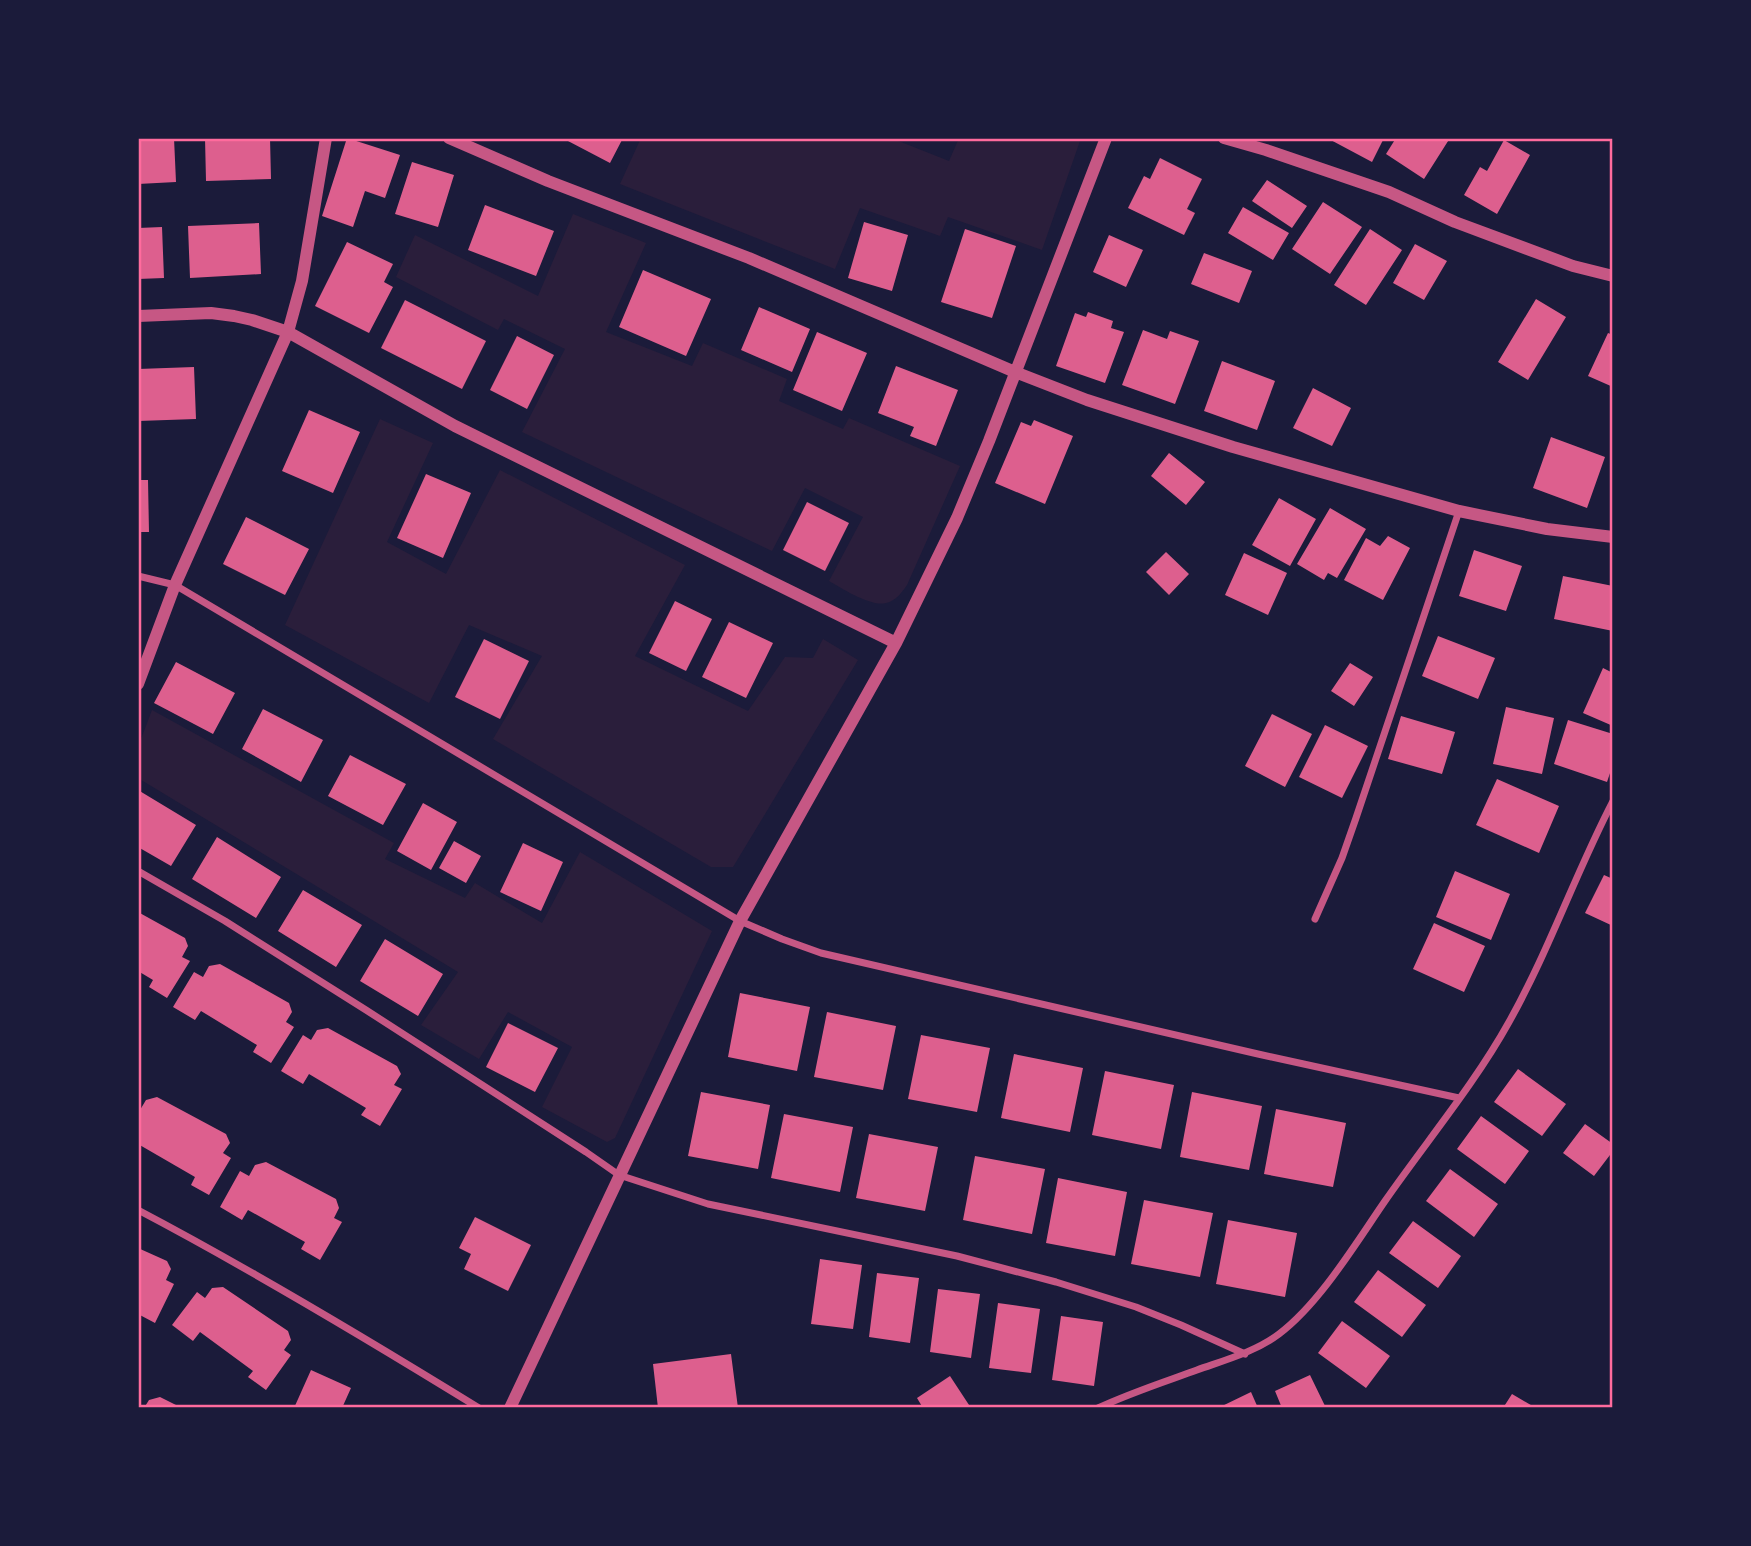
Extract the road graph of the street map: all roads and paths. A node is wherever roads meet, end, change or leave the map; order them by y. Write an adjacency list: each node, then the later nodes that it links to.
1 (326, 138): 7 (street)
2 (449, 138): 8 (street)
3 (1106, 138): 8 (street)
4 (1224, 138): 5 (street)
5 (1613, 276)
6 (138, 316): 7 (street)
7 (288, 332): 12 (street); 13 (street)
8 (1015, 372): 9 (street); 13 (street)
9 (1459, 511): 10 (street); 17 (street)
10 (1613, 537)
11 (138, 576): 12 (street)
12 (175, 585): 14 (street); 18 (street)
13 (896, 643): 18 (street)
14 (138, 684)
15 (1613, 801): 19 (street)
16 (138, 871): 20 (street)
17 (1315, 919)
18 (740, 921): 19 (street); 20 (street)
19 (1459, 1098): 22 (street)
20 (619, 1175): 22 (street); 24 (street)
21 (138, 1210): 23 (street)
22 (1245, 1354): 25 (street)
23 (479, 1408)
24 (510, 1408)
25 (1098, 1408)

